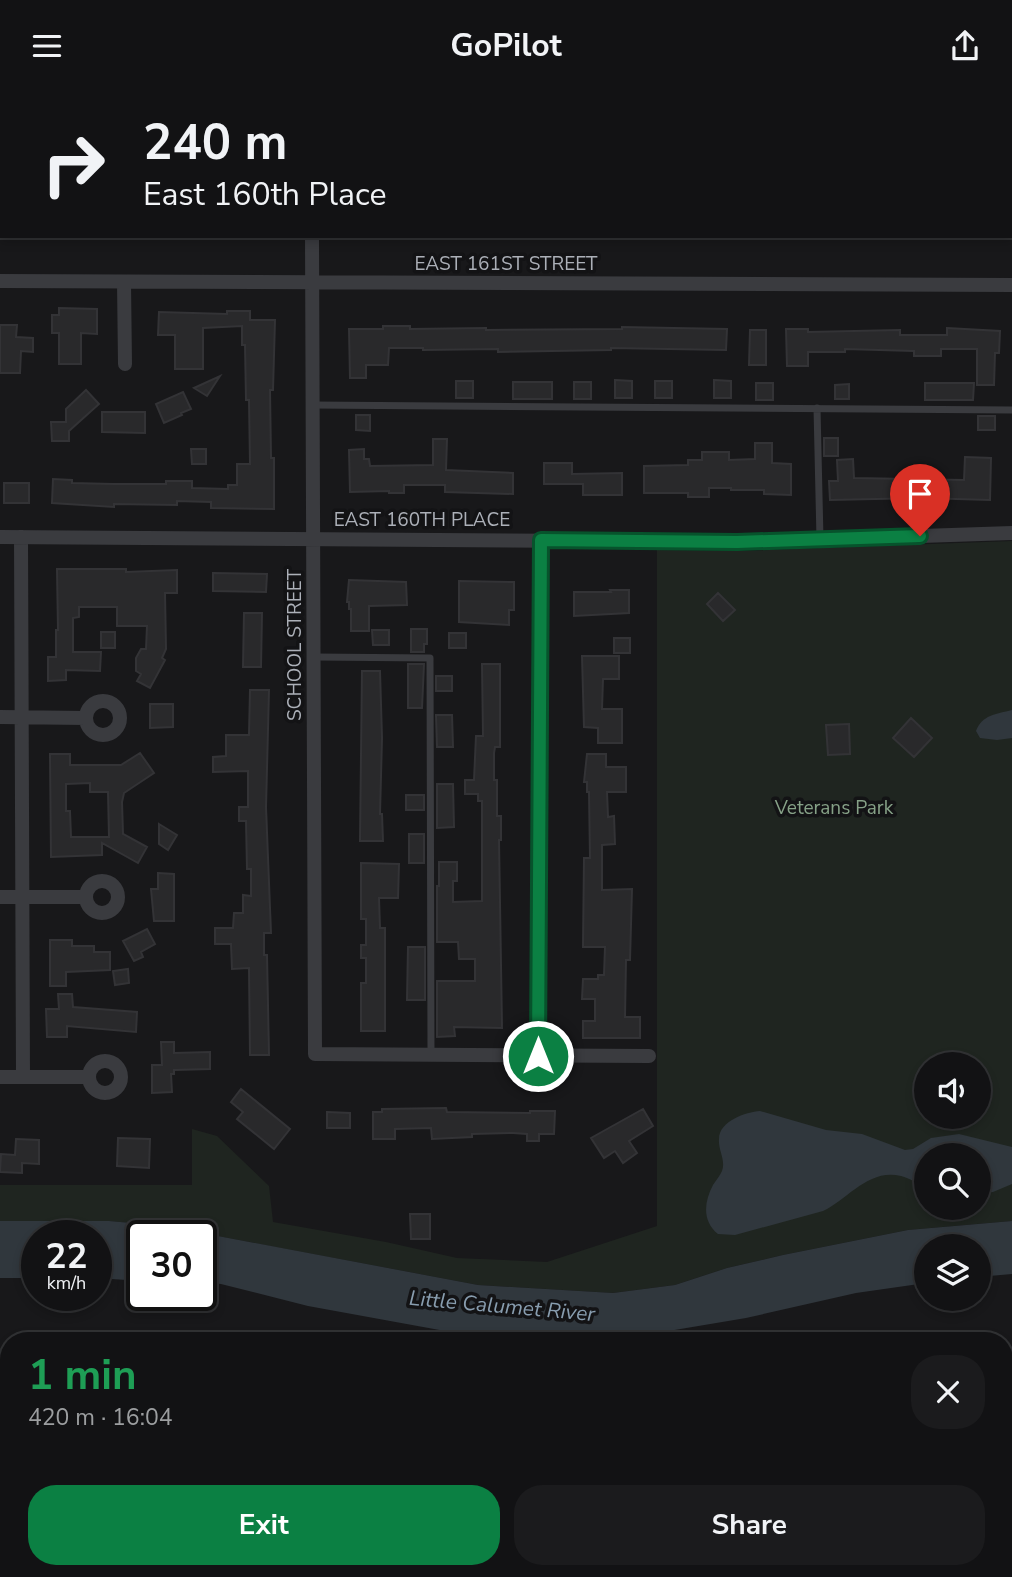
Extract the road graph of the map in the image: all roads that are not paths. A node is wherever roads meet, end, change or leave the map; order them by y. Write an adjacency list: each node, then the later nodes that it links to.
1 (312, 238): 4 (street, SCHOOL STREET)
2 (0, 281): 3 (street, EAST 161ST STREET)
3 (124, 282): 4 (street, EAST 161ST STREET); 6 (street)
4 (312, 283): 5 (street, EAST 161ST STREET); 7 (street, SCHOOL STREET)
5 (1012, 285)
6 (125, 363)
7 (313, 405): 8 (lane); 13 (street, SCHOOL STREET)
8 (817, 408): 9 (lane); 14 (lane)
9 (1012, 410)
10 (1012, 533): 14 (street, EAST 160TH PLACE)
11 (0, 537): 12 (street, EAST 160TH PLACE)
12 (21, 537): 13 (street, EAST 160TH PLACE); 18 (street)
13 (314, 539): 15 (street, EAST 160TH PLACE); 16 (street, SCHOOL STREET)
14 (820, 539): 15 (street, EAST 160TH PLACE)
15 (541, 540): 24 (street)
16 (315, 657): 23 (lane); 23 (street, SCHOOL STREET)
17 (0, 717): 18 (street)
18 (22, 717): 19 (street); 21 (street)
19 (86, 718)
20 (0, 897): 21 (street)
21 (22, 897): 22 (street); 27 (street)
22 (86, 897)
23 (431, 1055): 24 (street)
24 (538, 1056): 25 (street)
25 (649, 1056)
26 (0, 1077): 27 (street)
27 (23, 1077): 28 (street)
28 (88, 1077)

